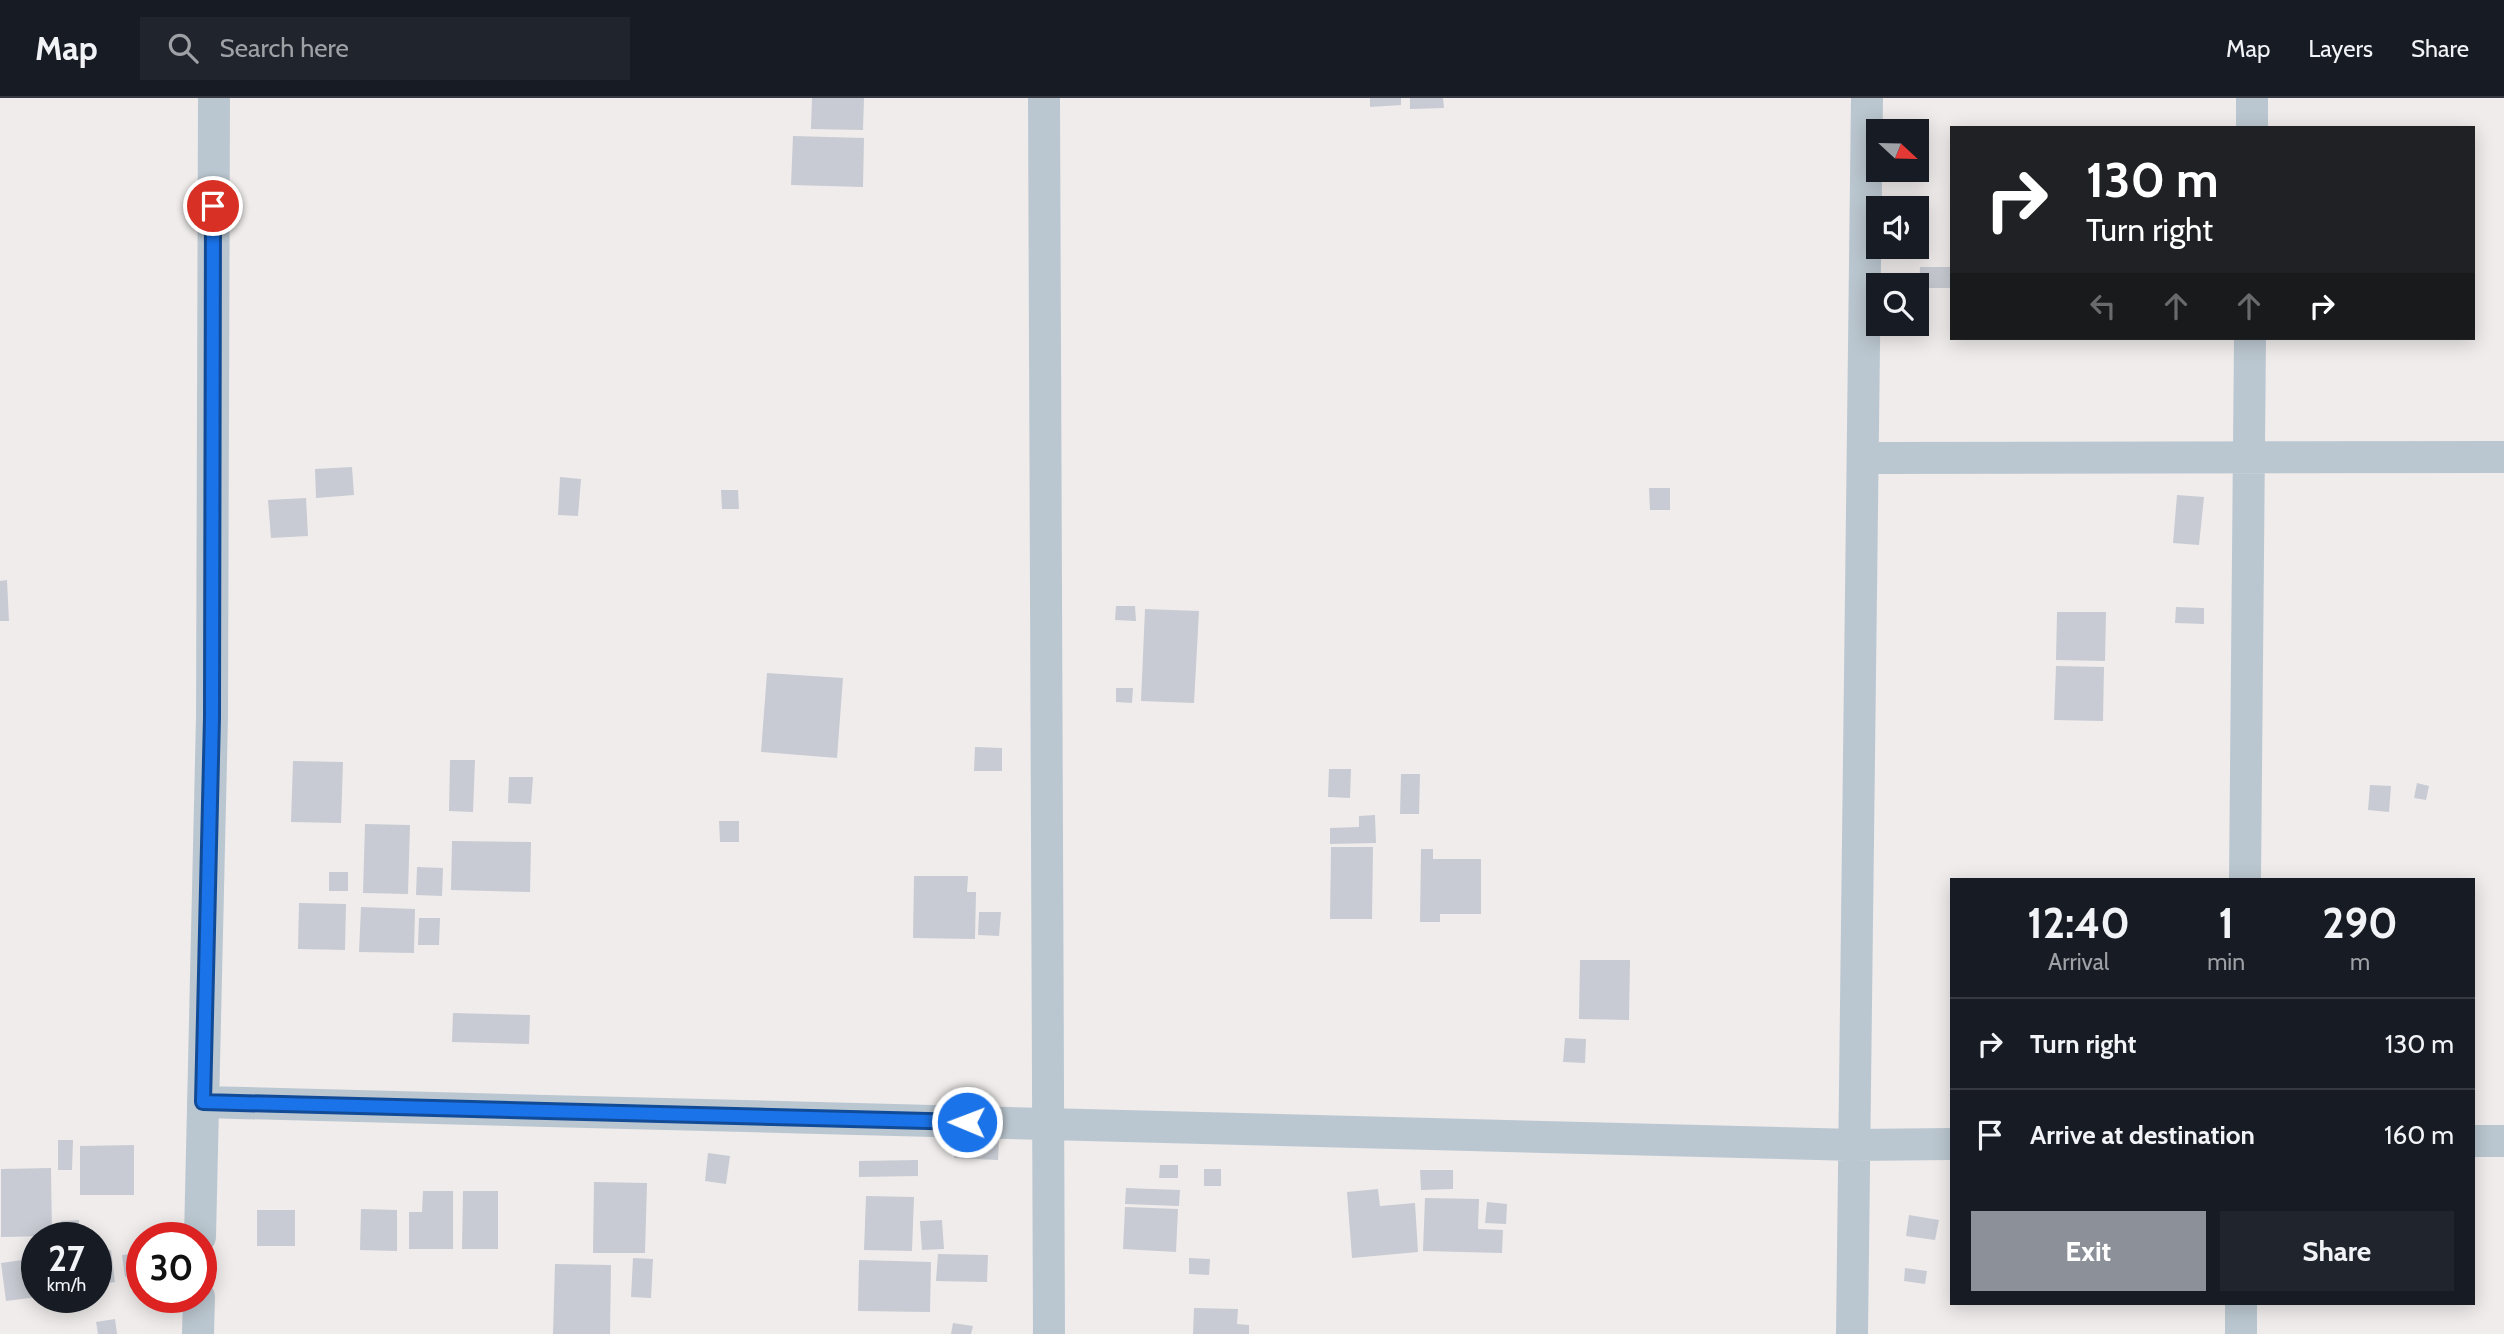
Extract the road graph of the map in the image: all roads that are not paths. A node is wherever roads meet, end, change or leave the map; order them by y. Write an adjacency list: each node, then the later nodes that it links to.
1 (214, 98): 11 (street)
2 (1044, 98): 12 (street)
3 (1867, 98): 8 (street)
4 (2252, 98): 5 (street)
5 (2252, 126)
6 (2250, 340): 9 (street)
7 (2504, 457): 9 (street)
8 (1863, 458): 9 (street); 16 (street)
9 (2249, 458): 10 (street)
10 (2245, 878)
11 (203, 1102): 12 (street); 17 (street)
12 (1048, 1124): 16 (street); 21 (street)
13 (2475, 1141): 14 (street)
14 (2504, 1141)
15 (1950, 1144): 16 (street)
16 (1855, 1145): 22 (street)
17 (200, 1222)
18 (2241, 1305): 23 (street)
19 (198, 1313): 20 (street)
20 (198, 1334)
21 (1049, 1334)
22 (1852, 1334)
23 (2241, 1334)

